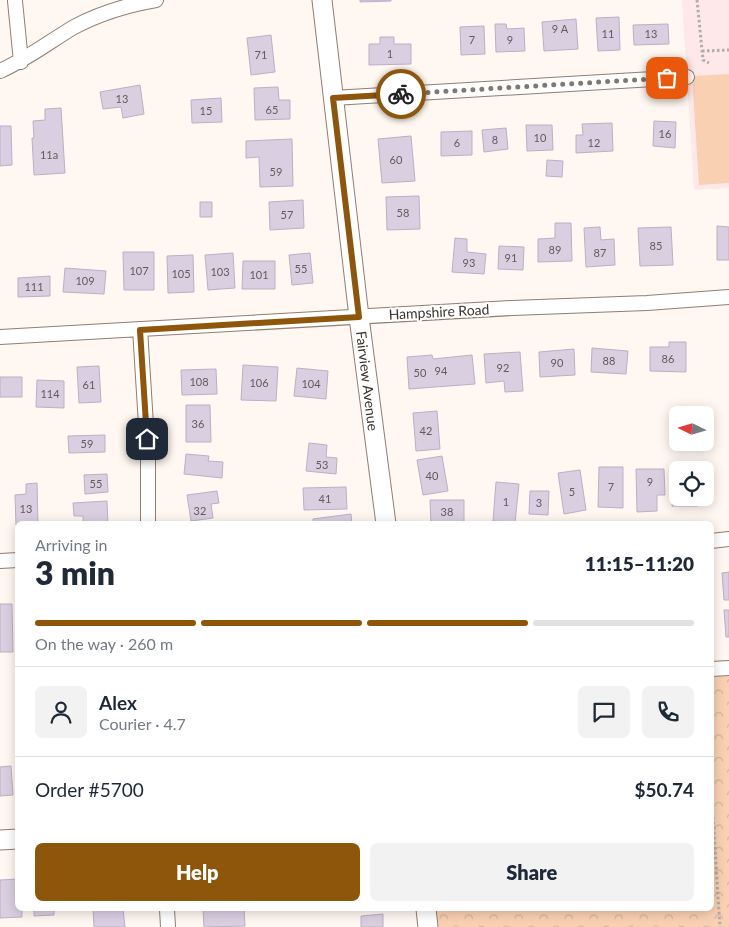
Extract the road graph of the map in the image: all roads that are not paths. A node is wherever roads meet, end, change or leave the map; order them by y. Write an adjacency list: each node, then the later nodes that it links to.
1 (15, 0): 4 (street)
2 (156, 0): 4 (street)
3 (322, 0): 7 (street, Fairview Avenue)
4 (21, 62): 5 (street)
5 (0, 70)
6 (687, 77): 7 (street)
7 (333, 98): 9 (street, Fairview Avenue)
8 (729, 297): 9 (street, Hampshire Road)
9 (359, 317): 10 (street, Hampshire Road); 13 (street, Fairview Avenue)
10 (140, 330): 11 (street, Hampshire Road); 12 (street)
11 (0, 337)
12 (148, 521)
13 (386, 521)
14 (729, 539): 15 (street)
15 (714, 541)
16 (0, 560): 17 (street)
17 (15, 560)
18 (729, 668): 19 (street)
19 (714, 669)
20 (15, 839): 21 (street)
21 (0, 840)
22 (166, 911): 24 (street)
23 (426, 911): 25 (street)
24 (168, 927)
25 (428, 927)

